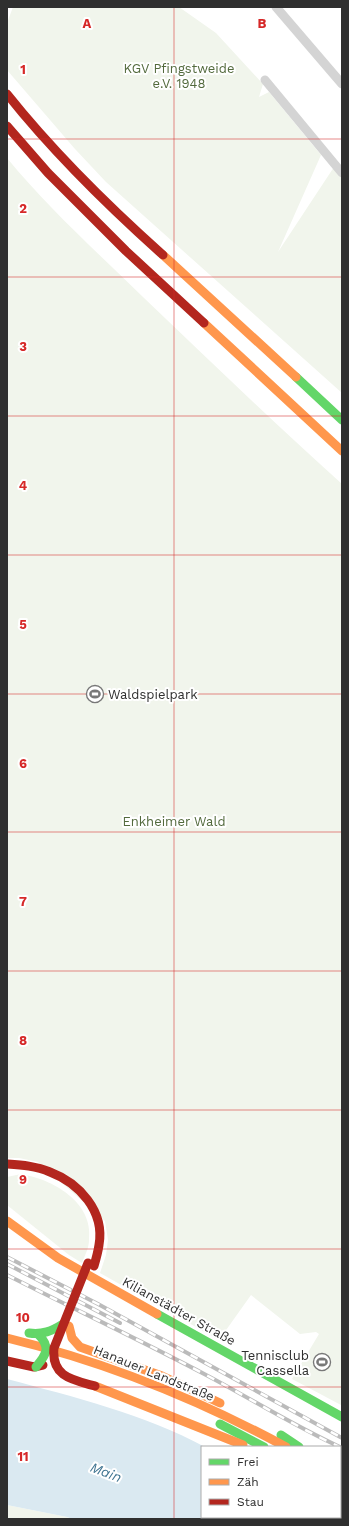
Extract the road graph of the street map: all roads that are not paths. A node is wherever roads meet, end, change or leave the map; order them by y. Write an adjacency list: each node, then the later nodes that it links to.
1 (276, 7): 3 (street)
2 (265, 80): 6 (street)
3 (342, 84)
4 (7, 94): 7 (main road)
5 (7, 126): 8 (main road)
6 (342, 173)
7 (342, 420)
8 (342, 451)
9 (7, 1164): 12 (main road)
10 (10, 1174): 12 (main road)
11 (7, 1221): 21 (main road, Kilianstädter Straße)
12 (91, 1265): 13 (main road)
13 (66, 1325): 15 (main road); 18 (main road); 25 (main road)
14 (19, 1330): 15 (main road)
15 (38, 1334): 20 (main road, bridge)
16 (7, 1338): 24 (main road, Hanauer Landstraße)
17 (7, 1347): 23 (main road, Hanauer Landstraße)
18 (53, 1358): 20 (main road); 22 (main road, bridge)
19 (7, 1361): 20 (main road)
20 (36, 1367)
21 (342, 1417)
22 (245, 1446)
23 (262, 1446)
24 (284, 1446)
25 (297, 1446)

